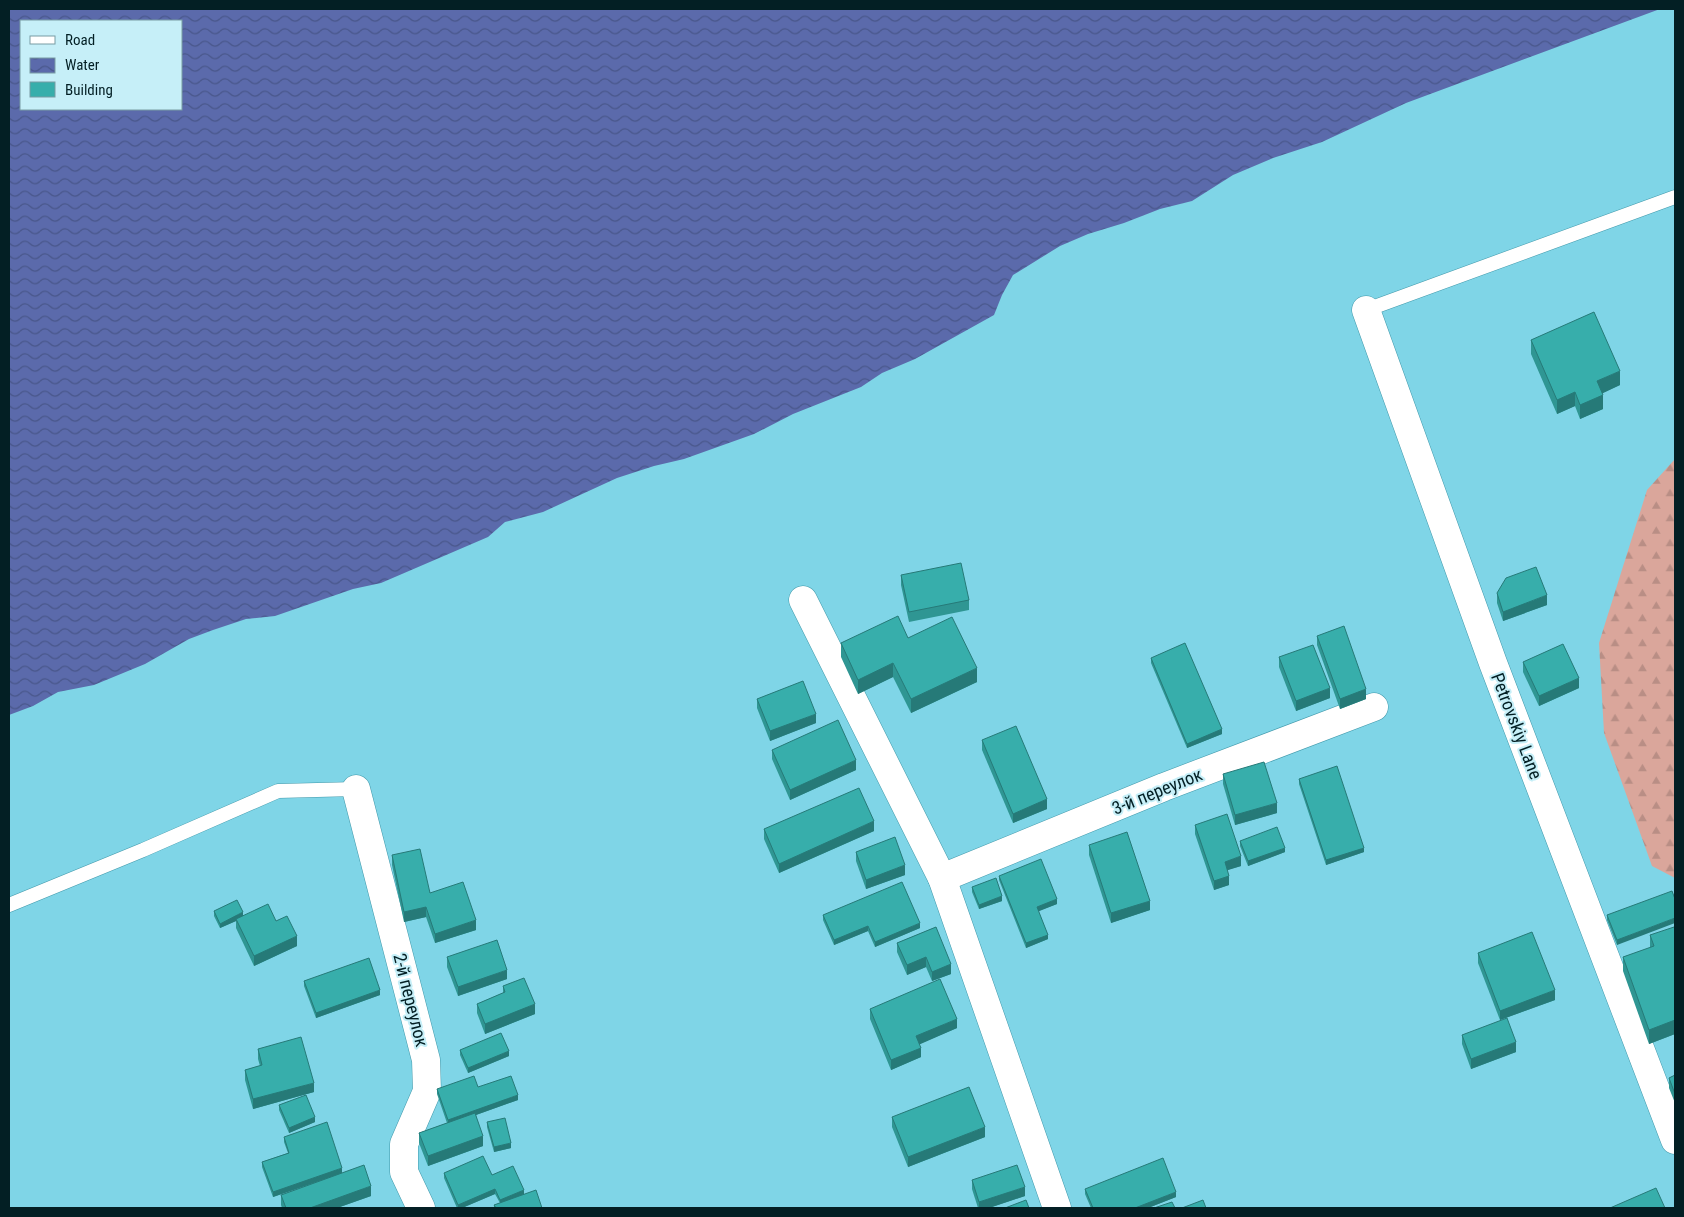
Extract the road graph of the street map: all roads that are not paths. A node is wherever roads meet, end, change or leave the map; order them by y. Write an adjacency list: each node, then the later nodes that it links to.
1 (1675, 197): 2 (lane)
2 (1366, 310): 8 (street, Petrovskiy Lane)
3 (803, 600): 6 (street)
4 (1374, 707): 6 (street, 3-й переулок)
5 (356, 789): 7 (lane); 9 (street, 2-й переулок)
6 (942, 878): 10 (street)
7 (9, 905)
8 (1675, 1140)
9 (421, 1208)
10 (1057, 1208)

